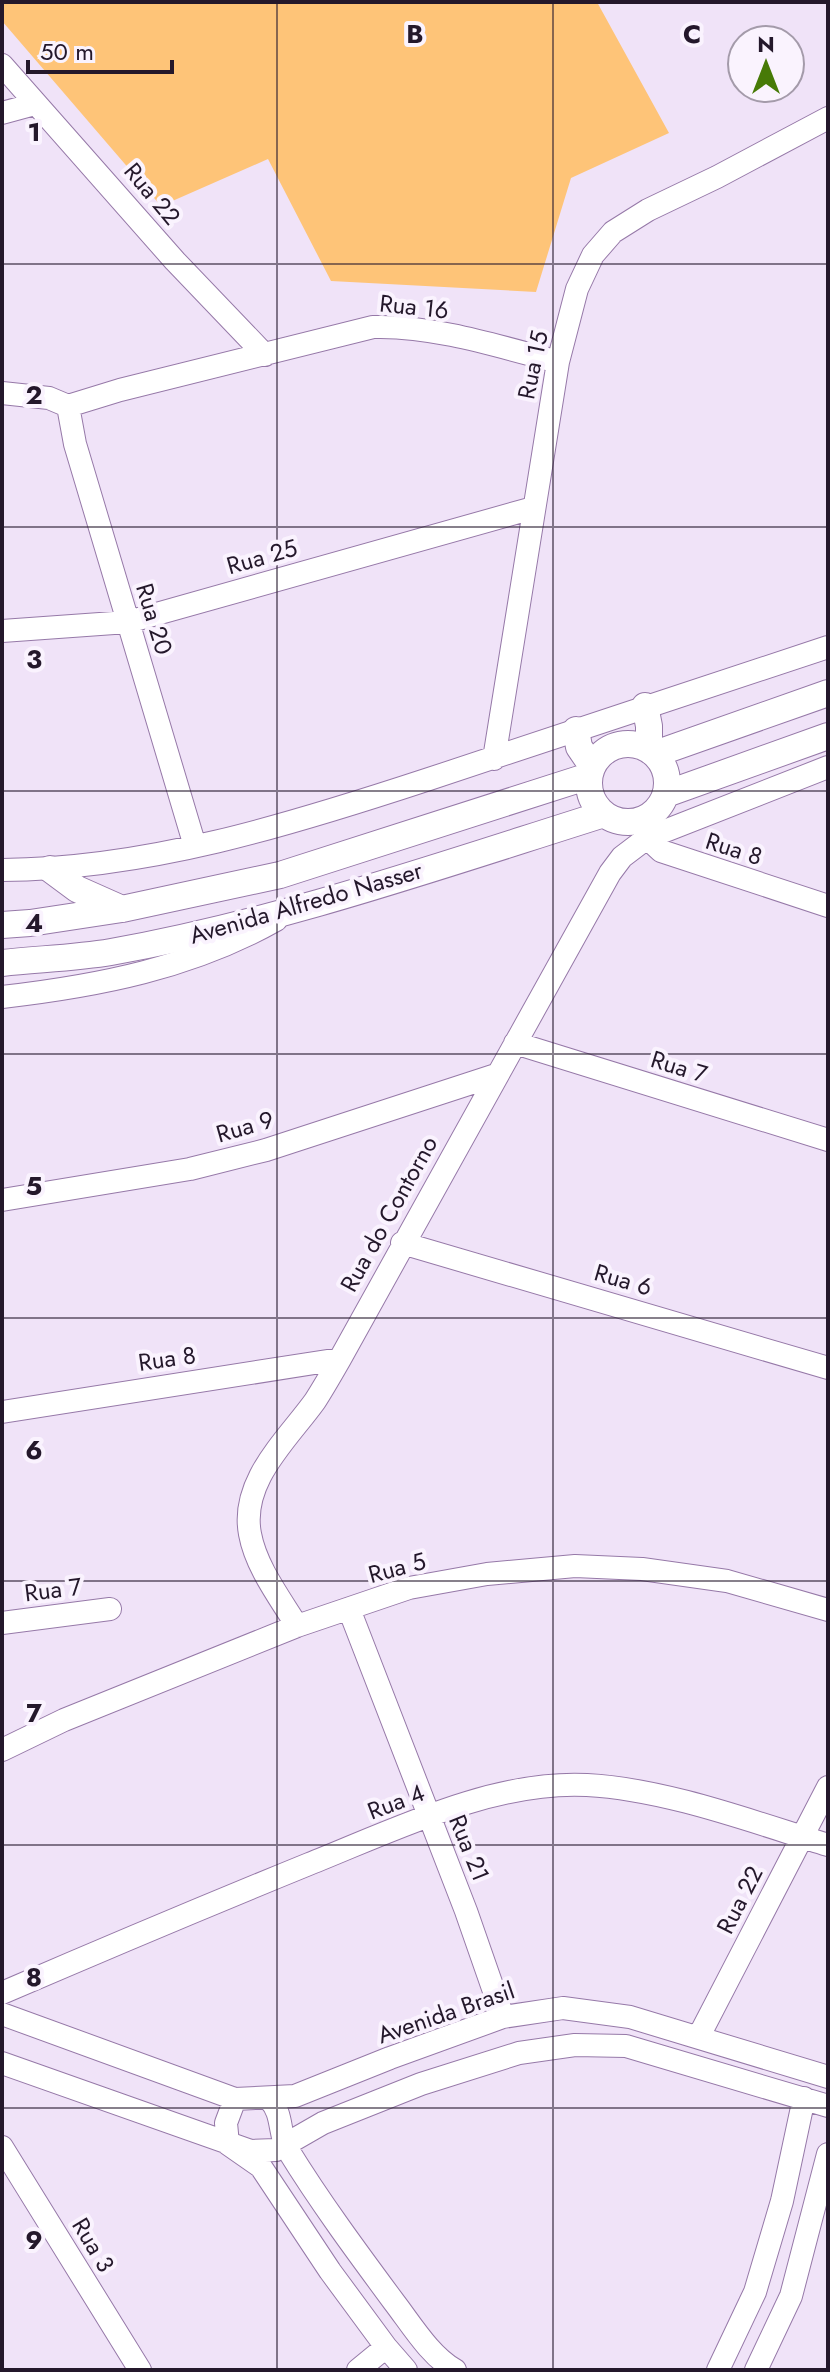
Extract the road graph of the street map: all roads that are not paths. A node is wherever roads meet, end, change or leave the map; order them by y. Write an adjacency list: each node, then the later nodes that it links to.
1 (2, 65): 2 (street, Rua 22)
2 (35, 104): 3 (street); 5 (street, Rua 22)
3 (2, 113)
4 (828, 118): 6 (street, Rua 15)
5 (265, 355): 6 (street, Rua 16); 8 (street, Rua 16)
6 (558, 362): 9 (street, Rua 15)
7 (2, 393): 8 (street)
8 (68, 406): 10 (street, Rua 20)
9 (533, 508): 10 (street, Rua 25); 18 (street, Rua 15)
10 (128, 622): 11 (street, Rua 25); 24 (street, Rua 20)
11 (2, 631)
12 (828, 647): 14 (street)
13 (828, 693): 17 (main road)
14 (645, 706): 15 (street); 17 (main road)
15 (576, 730): 18 (street); 20 (main road)
16 (828, 736): 21 (main road)
17 (652, 752): 20 (main road); 21 (main road)
18 (494, 759): 24 (street)
19 (828, 767): 23 (street, Rua do Contorno)
20 (590, 771): 22 (main road); 28 (main road, Avenida Alfredo Nasser)
21 (666, 794): 23 (main road)
22 (604, 814): 23 (main road); 29 (main road, Avenida Alfredo Nasser)
23 (643, 829): 27 (street, Rua 8); 33 (street, Rua do Contorno)
24 (195, 846): 25 (street)
25 (50, 869): 26 (street); 28 (main road)
26 (2, 870)
27 (828, 906)
28 (122, 909): 30 (main road, Avenida Alfredo Nasser)
29 (295, 909): 31 (main road, Avenida Alfredo Nasser); 32 (street)
30 (2, 925)
31 (2, 963)
32 (2, 997)
33 (515, 1043): 34 (street, Rua do Contorno); 35 (street, Rua 7)
34 (496, 1075): 36 (street, Rua 9); 37 (street, Rua do Contorno)
35 (828, 1140)
36 (2, 1200)
37 (402, 1243): 38 (street, Rua do Contorno); 39 (street, Rua 6)
38 (340, 1359): 40 (street, Rua 8); 45 (street, Rua do Contorno)
39 (828, 1368)
40 (2, 1412)
41 (110, 1609): 44 (street, Rua 7)
42 (349, 1609): 43 (street, Rua 5); 45 (street, Rua 5); 48 (street, Rua 21)
43 (828, 1610)
44 (2, 1623)
45 (297, 1626): 46 (street, Rua 5)
46 (2, 1750)
47 (828, 1787): 49 (street, Rua 22)
48 (428, 1816): 49 (street, Rua 4); 51 (street, Rua 4); 53 (street, Rua 21)
49 (802, 1837): 50 (street, Rua 4); 55 (street, Rua 22)
50 (828, 1845)
51 (2, 1993)
52 (2, 2014): 60 (street, Avenida Brasil)
53 (503, 2017): 54 (street, Avenida Brasil); 61 (street, Avenida Brasil)
54 (630, 2017): 55 (street, Avenida Brasil); 56 (street)
55 (699, 2036): 58 (street, Avenida Brasil)
56 (626, 2046): 59 (street); 64 (street)
57 (2, 2063): 63 (street)
58 (828, 2077)
59 (804, 2098): 62 (street); 72 (street)
60 (235, 2099): 61 (street, Avenida Brasil); 63 (street)
61 (269, 2099): 64 (street)
62 (828, 2106)
63 (228, 2144): 64 (street); 67 (street)
64 (285, 2145): 68 (street)
65 (2, 2147): 69 (street, Rua 3)
66 (828, 2154): 73 (street)
67 (386, 2347): 70 (street); 71 (street)
68 (448, 2368)
69 (140, 2370)
70 (358, 2370)
71 (406, 2370)
72 (718, 2370)
73 (756, 2370)

